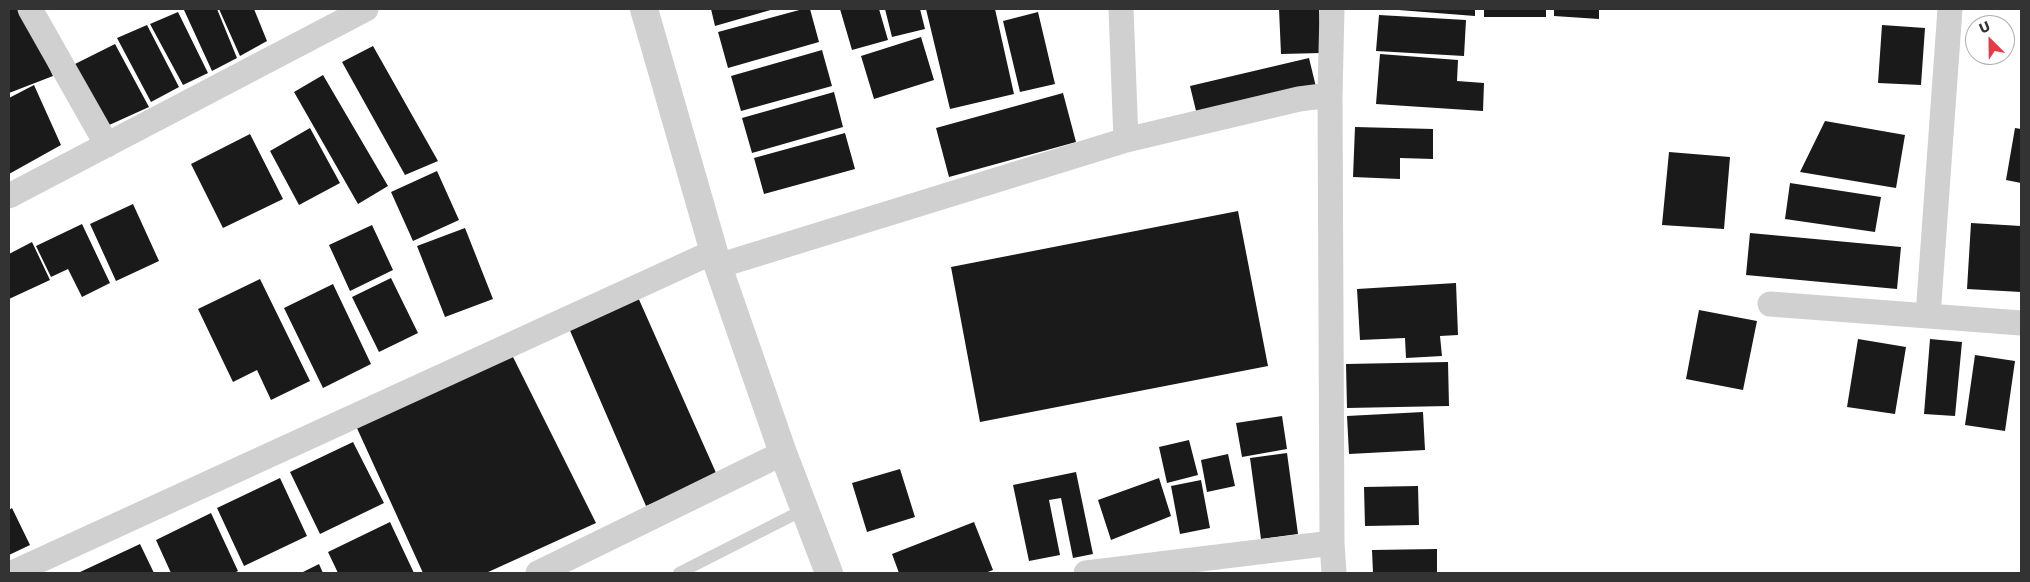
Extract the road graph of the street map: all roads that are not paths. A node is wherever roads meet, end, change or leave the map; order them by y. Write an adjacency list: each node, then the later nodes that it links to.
1 (30, 9): 9 (street)
2 (366, 9): 9 (street)
3 (644, 9): 11 (street)
4 (1122, 9): 8 (street)
5 (1332, 9): 7 (street)
6 (1950, 9): 13 (street)
7 (1330, 95): 8 (street); 17 (street)
8 (1126, 140): 11 (street)
9 (107, 145): 10 (street)
10 (9, 196)
11 (715, 259): 15 (street); 18 (street)
12 (1770, 304): 13 (street)
13 (1928, 316): 14 (street)
14 (2021, 323)
15 (783, 453): 16 (street); 20 (street)
16 (805, 509): 21 (lane); 22 (street)
17 (1332, 543): 23 (street); 24 (street)
18 (49, 566): 19 (street)
19 (12, 573)
20 (538, 573)
21 (679, 573)
22 (829, 573)
23 (1086, 573)
24 (1334, 573)

